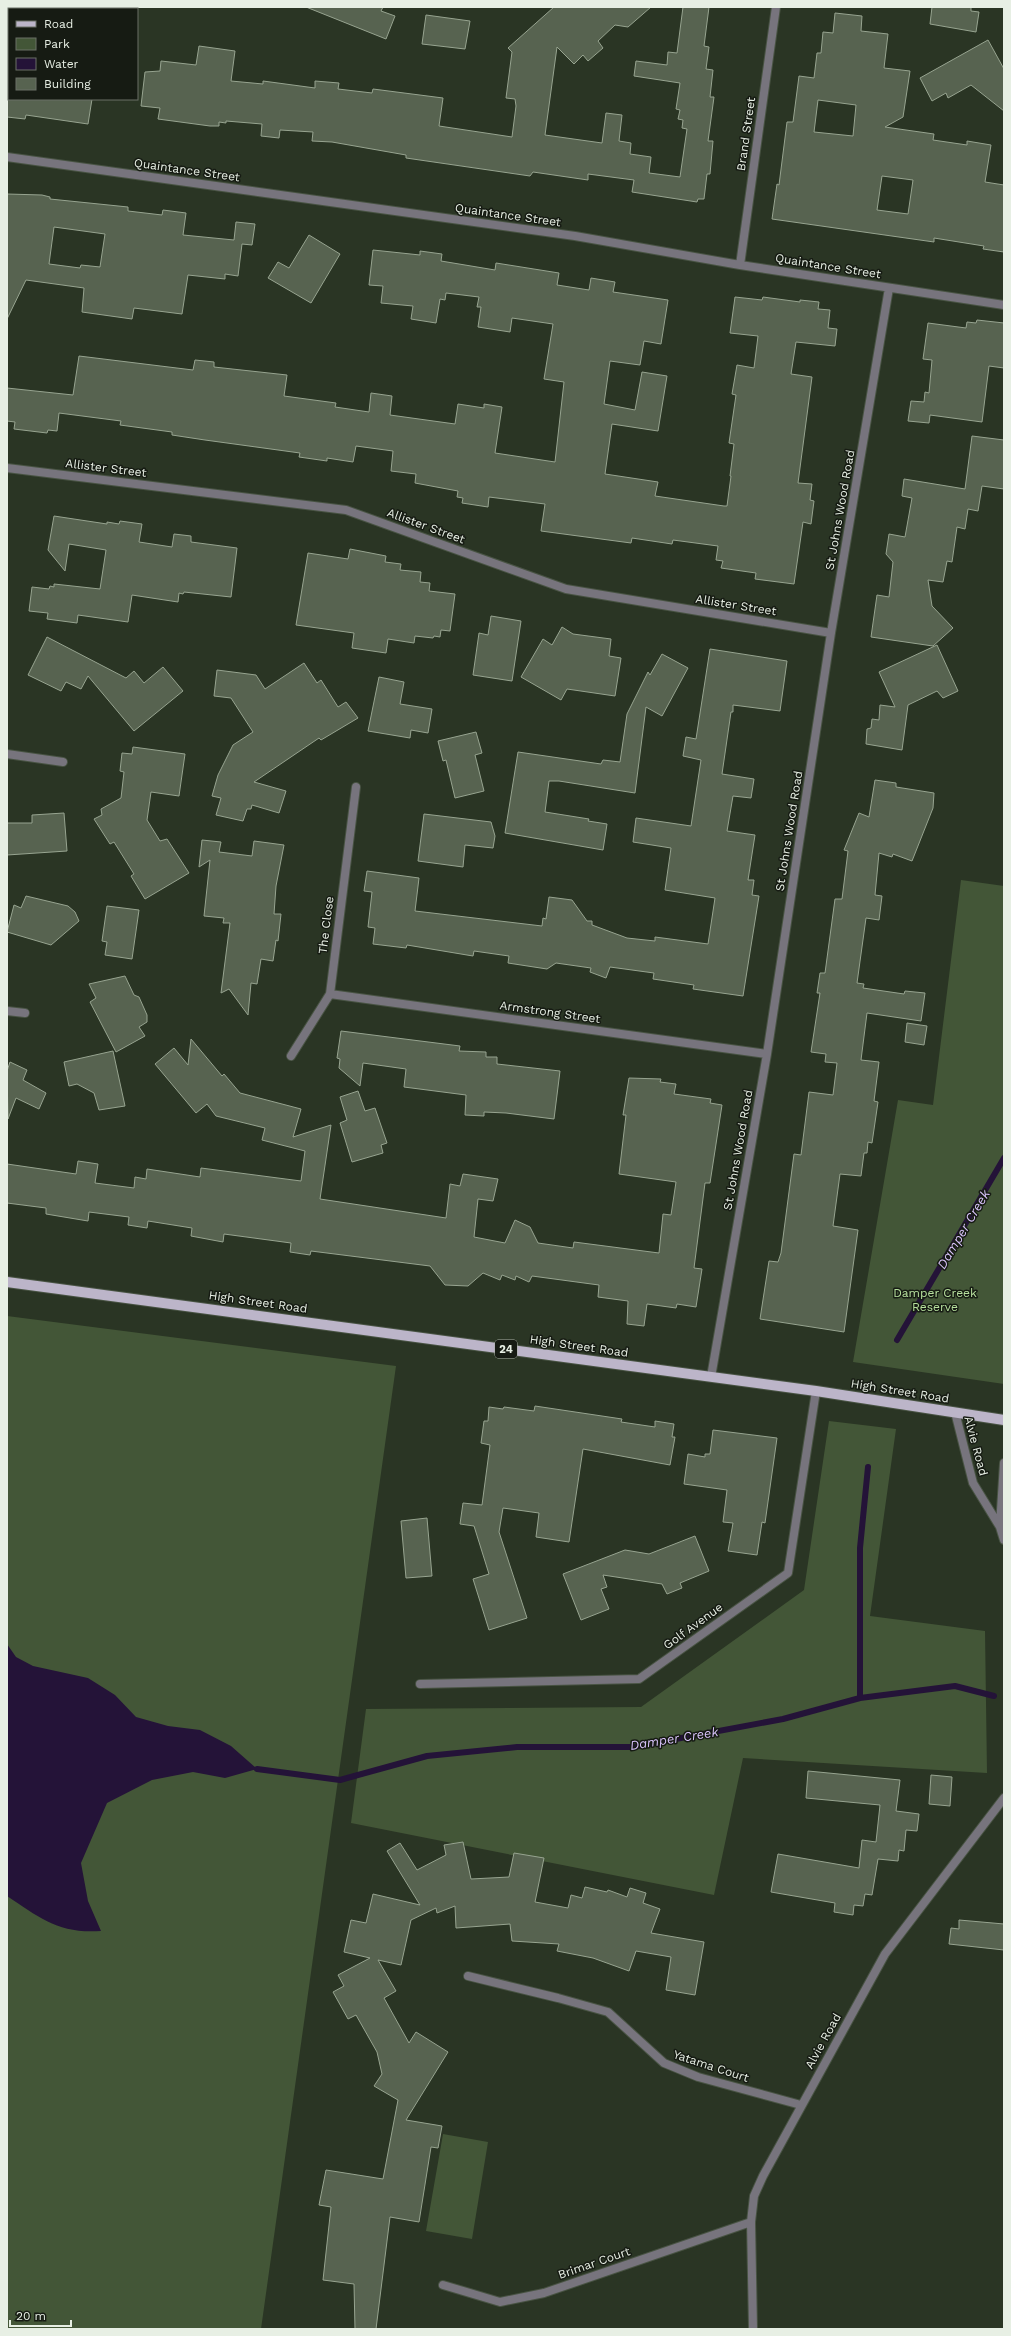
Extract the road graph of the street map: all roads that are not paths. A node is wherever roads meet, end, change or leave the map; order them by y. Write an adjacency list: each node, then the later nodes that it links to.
1 (776, 7): 3 (street, Brand Street)
2 (7, 157): 3 (street, Quaintance Street)
3 (740, 265): 4 (street, Quaintance Street)
4 (889, 288): 5 (street, Quaintance Street); 7 (street, St Johns Wood Road)
5 (1004, 305)
6 (7, 468): 7 (street, Allister Street)
7 (831, 633): 14 (street, St Johns Wood Road)
8 (7, 754): 9 (street)
9 (63, 762)
10 (356, 787): 11 (street, The Close)
11 (330, 994): 14 (street, Armstrong Street); 15 (street, The Close)
12 (7, 1011): 13 (street)
13 (25, 1013)
14 (767, 1054): 17 (street, St Johns Wood Road)
15 (291, 1056)
16 (7, 1282): 17 (main road, High Street Road / 24)
17 (711, 1377): 18 (main road, High Street Road / 24)
18 (816, 1391): 19 (main road, High Street Road / 24); 24 (street, Golf Avenue)
19 (955, 1412): 20 (main road, High Street Road / 24); 22 (street, Alvie Road)
20 (1004, 1420)
21 (1004, 1463): 22 (street, Alvie Road)
22 (1000, 1527): 23 (street, Alvie Road)
23 (1004, 1540)
24 (420, 1684)
25 (1004, 1798): 27 (street, Alvie Road)
26 (468, 1976): 27 (street, Yatama Court)
27 (801, 2105): 28 (street, Alvie Road)
28 (751, 2222): 29 (street, Brimar Court); 30 (street, Alvie Road)
29 (443, 2285)
30 (753, 2329)

